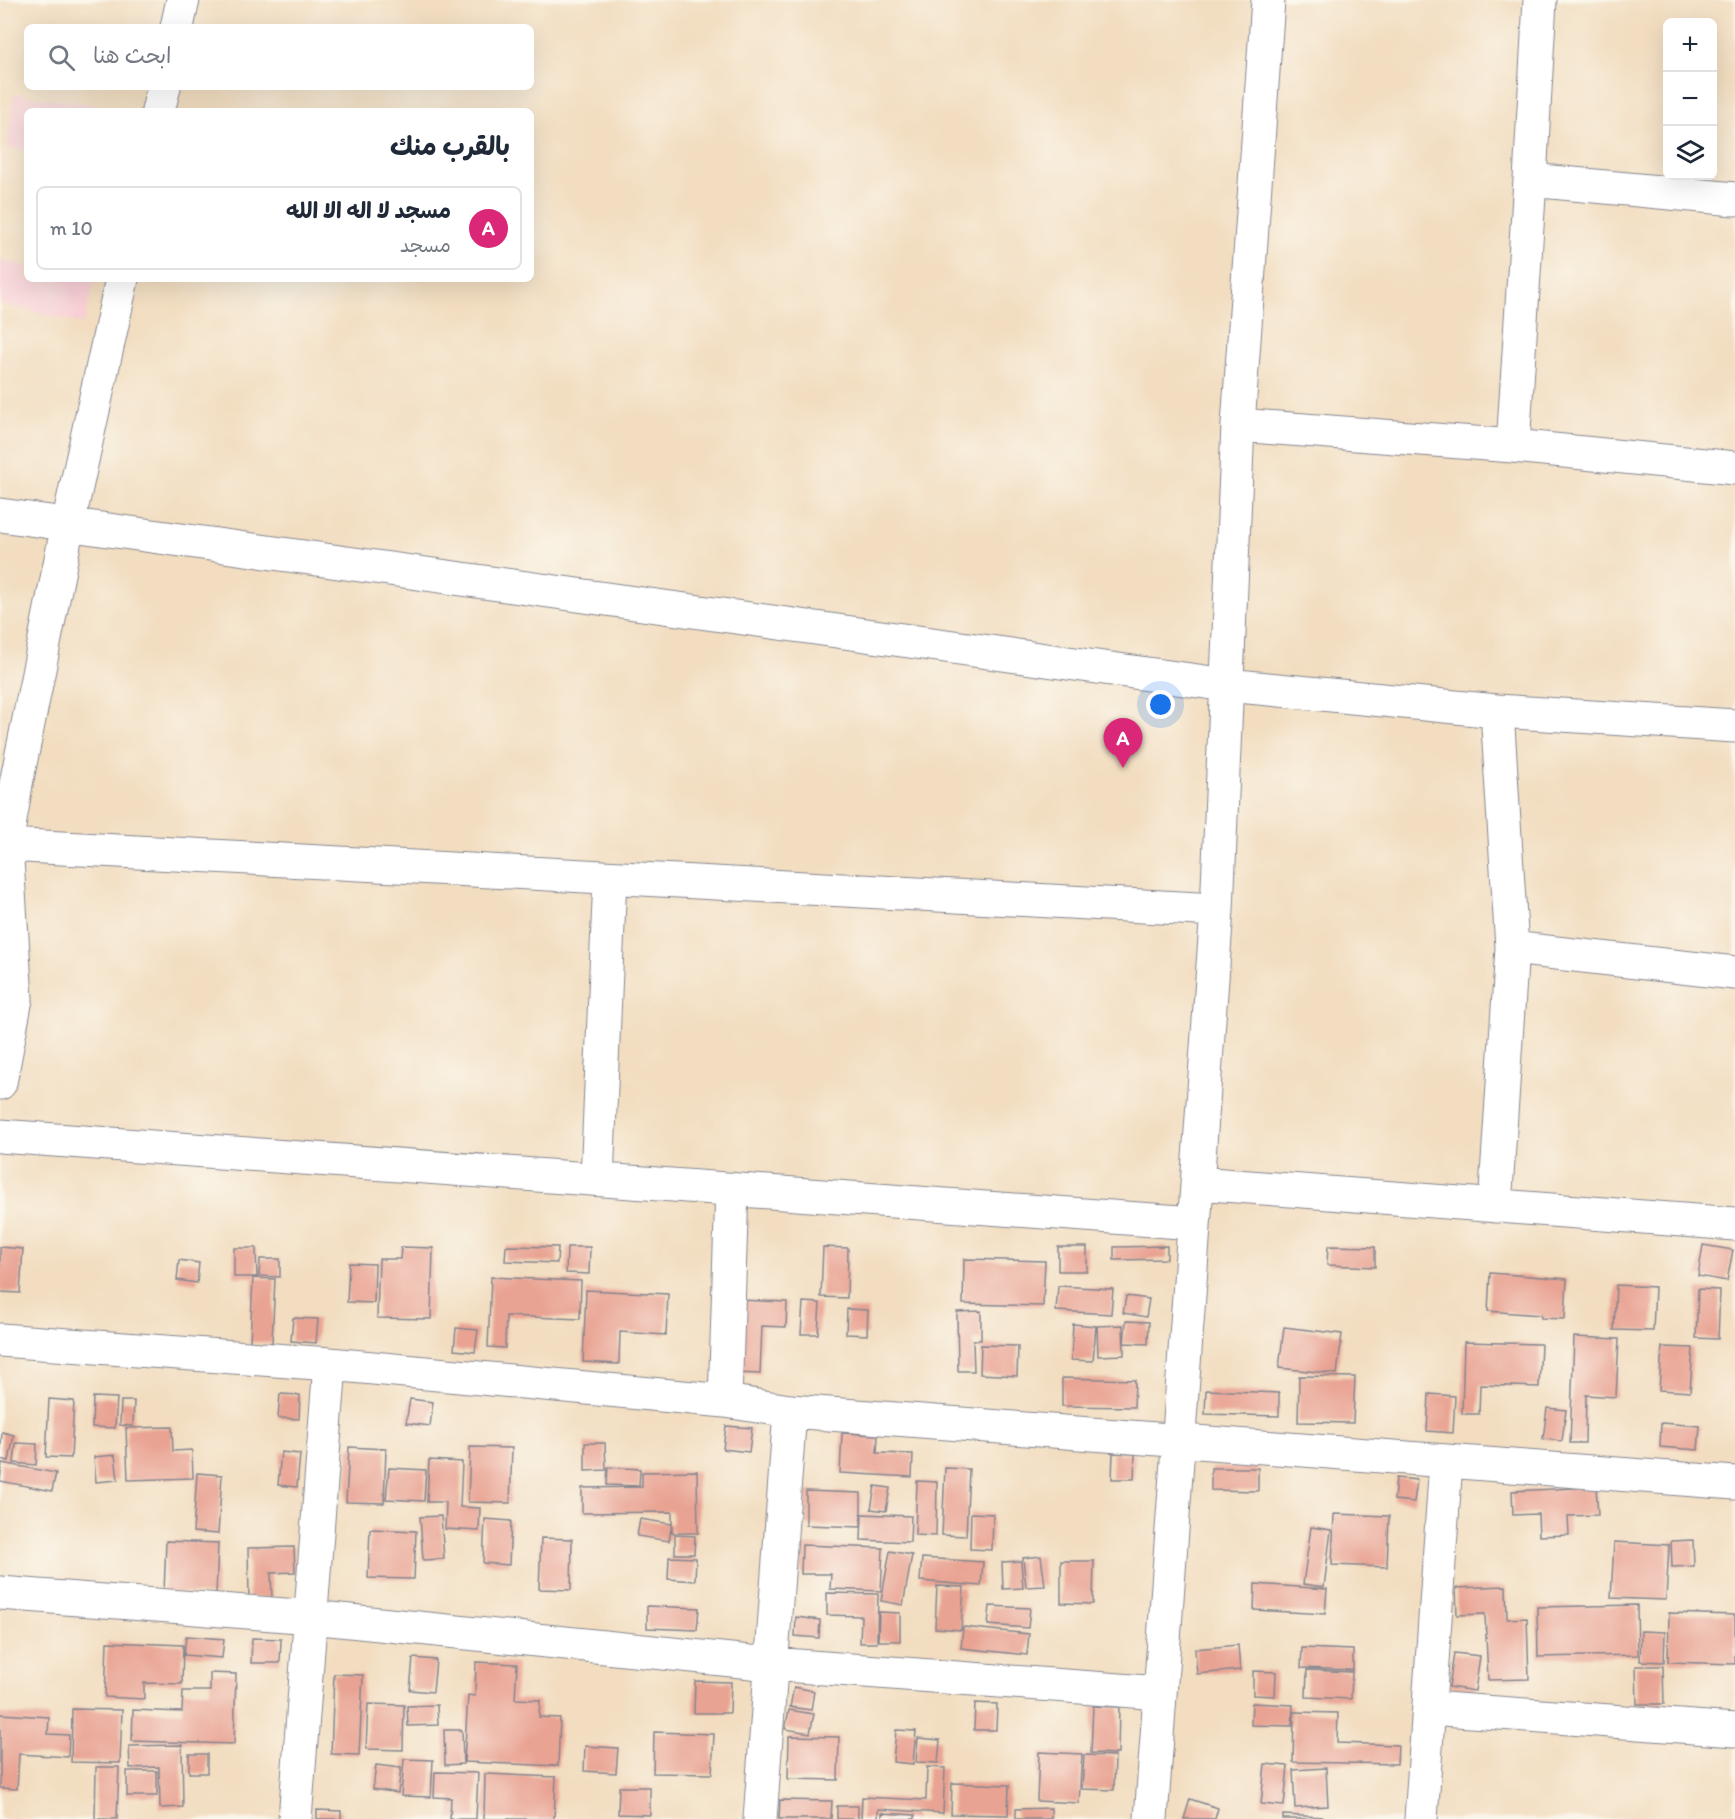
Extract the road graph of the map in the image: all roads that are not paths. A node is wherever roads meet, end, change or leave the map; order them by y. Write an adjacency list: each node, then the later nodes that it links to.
1 (183, 0): 4 (street)
2 (1268, 0): 10 (street)
3 (1540, 0): 7 (street)
4 (178, 24)
5 (163, 90): 6 (street)
6 (159, 108)
7 (1530, 180): 8 (street); 11 (street)
8 (1735, 199)
9 (121, 282): 14 (street)
10 (1238, 425): 11 (street); 15 (street)
11 (1513, 446): 12 (street)
12 (1735, 468)
13 (0, 515): 14 (street)
14 (68, 524): 15 (street); 18 (street)
15 (1227, 685): 16 (street); 21 (street)
16 (1497, 711): 17 (street); 22 (street)
17 (1735, 726)
18 (8, 782): 19 (street)
19 (6, 845): 20 (street); 24 (street)
20 (610, 878): 21 (street); 27 (street)
21 (1217, 910): 28 (street)
22 (1512, 948): 23 (street); 30 (street)
23 (1735, 973)
24 (8, 998): 25 (street)
25 (0, 1083)
26 (0, 1136): 27 (street)
27 (597, 1179): 29 (street)
28 (1197, 1183): 30 (street); 31 (street)
29 (732, 1189): 31 (street); 35 (street)
30 (1496, 1206): 32 (street)
31 (1194, 1223): 37 (street)
32 (1735, 1224)
33 (0, 1340): 34 (street)
34 (330, 1364): 35 (street); 41 (street)
35 (725, 1401): 36 (street)
36 (790, 1411): 37 (street); 42 (street)
37 (1178, 1439): 38 (street); 43 (street)
38 (1446, 1462): 39 (street); 44 (street)
39 (1735, 1483)
40 (0, 1593): 41 (street)
41 (311, 1617): 42 (street); 46 (street)
42 (771, 1665): 43 (street); 47 (street)
43 (1160, 1693): 48 (street)
44 (1429, 1708): 45 (street); 49 (street)
45 (1735, 1730)
46 (295, 1819)
47 (760, 1819)
48 (1151, 1819)
49 (1421, 1819)

